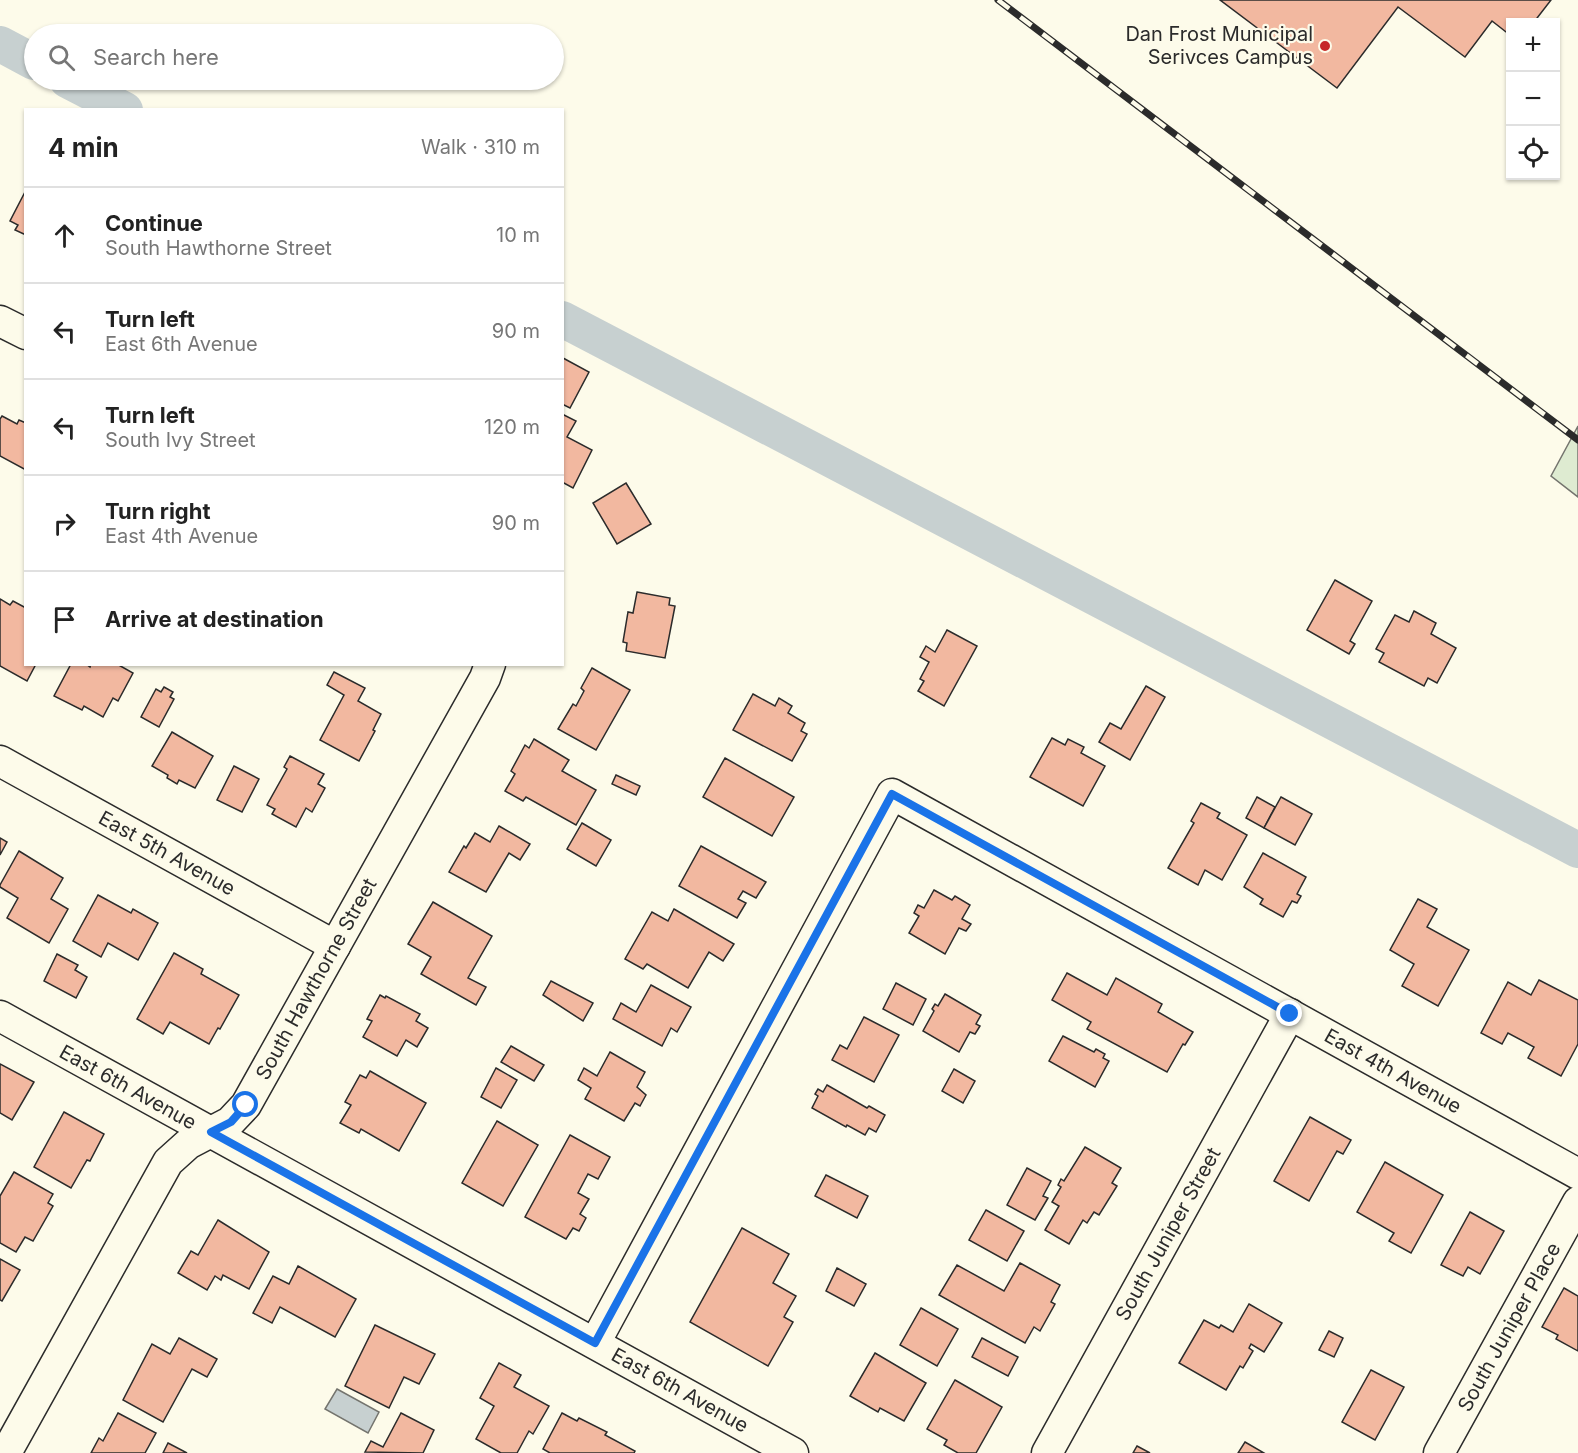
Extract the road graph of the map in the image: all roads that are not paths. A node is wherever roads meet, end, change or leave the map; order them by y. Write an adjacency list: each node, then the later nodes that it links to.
1 (0, 321): 2 (street)
2 (24, 333)
3 (489, 666): 5 (street, South Hawthorne Street)
4 (0, 761): 5 (street, East 5th Avenue)
5 (335, 946): 8 (street, South Hawthorne Street)
6 (1290, 1014): 9 (street, East 4th Avenue); 11 (street, East 4th Avenue); 14 (street, South Juniper Street)
7 (0, 1016): 8 (street, East 6th Avenue)
8 (211, 1132): 11 (street, East 6th Avenue); 12 (street, South Hawthorne Street)
9 (1578, 1174)
10 (1578, 1202): 15 (street, South Juniper Place)
11 (595, 1343): 13 (street, East 6th Avenue)
12 (6, 1453)
13 (793, 1453)
14 (1047, 1453)
15 (1440, 1453)

